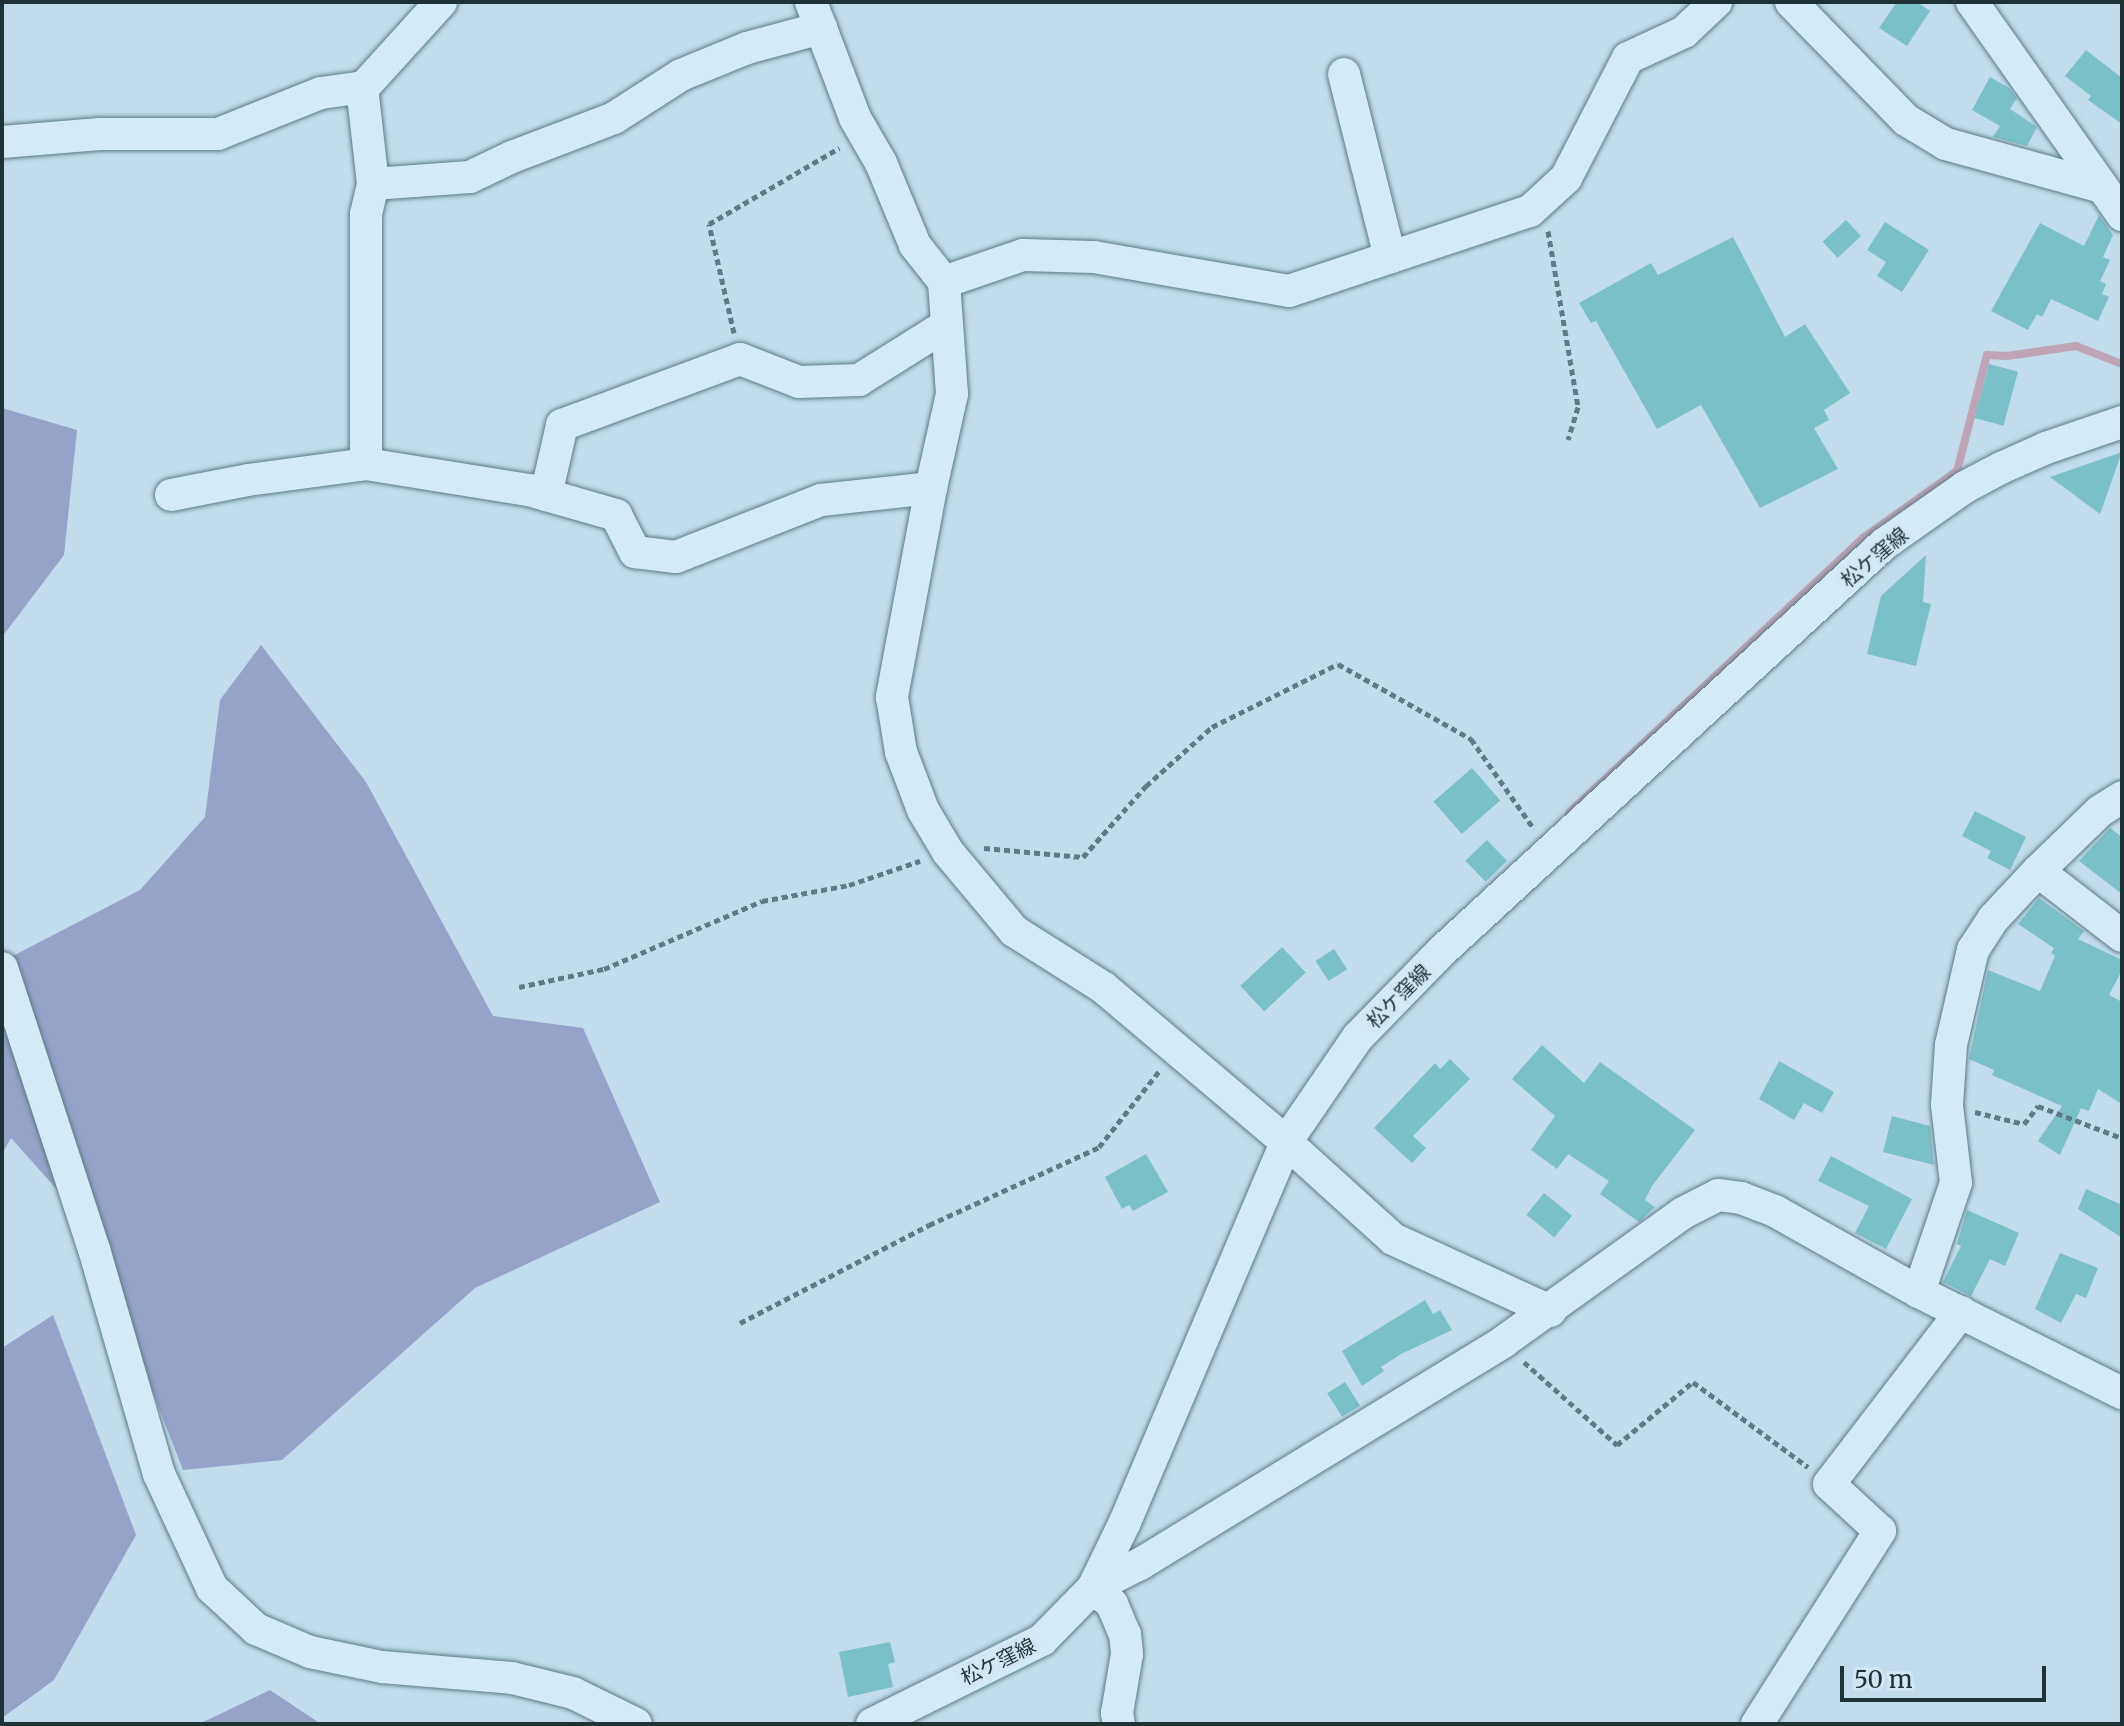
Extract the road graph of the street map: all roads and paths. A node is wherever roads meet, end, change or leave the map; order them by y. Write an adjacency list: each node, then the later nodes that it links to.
1 (441, 2): 7 (street)
2 (1716, 2): 12 (street)
3 (1791, 2): 11 (street)
4 (1972, 2): 11 (street)
5 (816, 15): 8 (street); 10 (street)
6 (1344, 74): 14 (street)
7 (362, 87): 9 (street); 10 (street)
8 (864, 133): 15 (street); 17 (path)
9 (2, 142)
10 (373, 184): 20 (street)
11 (2099, 186): 13 (street)
12 (1544, 198): 14 (street); 19 (path)
13 (2122, 215)
14 (1390, 257): 15 (street)
15 (944, 282): 16 (street)
16 (945, 326): 17 (street); 21 (street)
17 (740, 359): 23 (street)
18 (2122, 422): 26 (street, 松ケ窪線)
19 (1568, 440)
20 (366, 464): 22 (street); 23 (street)
21 (931, 488): 23 (street); 25 (street)
22 (171, 495)
23 (546, 495)
24 (2122, 797): 27 (street)
25 (948, 852): 26 (path); 30 (path); 31 (street)
26 (1551, 853): 34 (street, 松ケ窪線)
27 (2038, 871): 28 (street); 32 (street)
28 (2122, 936)
29 (2, 968): 43 (street)
30 (519, 987)
31 (1175, 1050): 34 (street); 38 (path)
32 (1947, 1105): 33 (path); 35 (street)
33 (2122, 1138)
34 (1286, 1142): 36 (street); 42 (street, 松ケ窪線)
35 (1919, 1292): 36 (street); 37 (street)
36 (1550, 1311): 39 (street)
37 (1961, 1312): 40 (street); 41 (street)
38 (740, 1323)
39 (1503, 1342): 41 (path); 42 (street)
40 (2122, 1393)
41 (1829, 1484): 46 (street)
42 (1093, 1588): 44 (street, 松ケ窪線); 45 (street)
43 (636, 1724)
44 (872, 1724)
45 (1119, 1724)
46 (1757, 1724)

